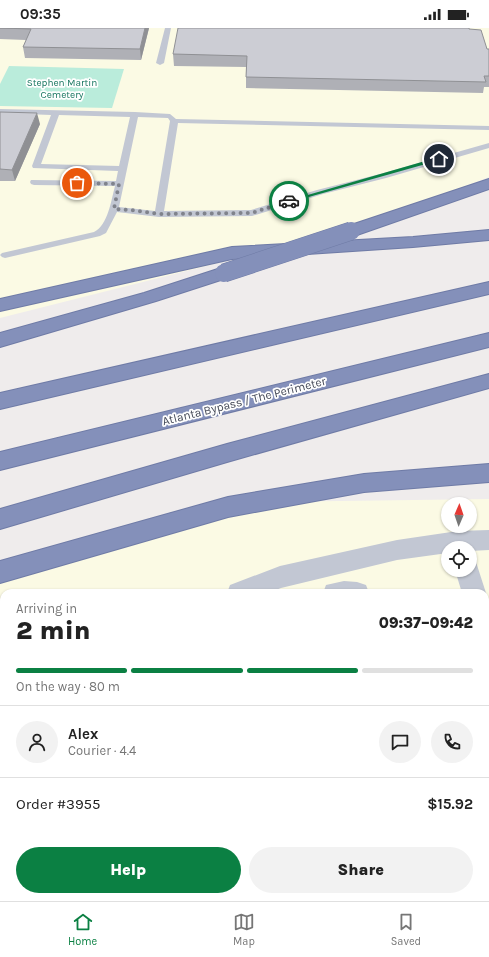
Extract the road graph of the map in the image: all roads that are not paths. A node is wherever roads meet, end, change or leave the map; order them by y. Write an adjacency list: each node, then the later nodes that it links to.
1 (168, 28): 2 (lane)
2 (160, 63)
3 (0, 111): 4 (lane)
4 (56, 113): 5 (lane); 9 (lane)
5 (135, 114): 6 (lane); 9 (lane)
6 (174, 121): 7 (lane); 14 (lane)
7 (489, 128)
8 (489, 145): 14 (lane)
9 (122, 169): 11 (lane)
10 (34, 182): 11 (lane)
11 (119, 184): 13 (lane)
12 (489, 184): 19 (highway, bridge)
13 (114, 209): 14 (lane); 16 (lane)
14 (159, 214)
15 (489, 236): 18 (highway)
16 (5, 255)
17 (489, 288): 22 (highway)
18 (5, 304)
19 (0, 340)
20 (489, 340): 23 (highway, Atlanta Bypass / The Perimeter)
21 (489, 381): 25 (highway)
22 (0, 401)
23 (0, 461)
24 (489, 473): 29 (highway)
25 (0, 519)
26 (489, 540): 27 (street)
27 (477, 542)
28 (441, 547): 31 (street)
29 (0, 572)
30 (469, 577): 32 (street)
31 (249, 589)
32 (473, 589)

